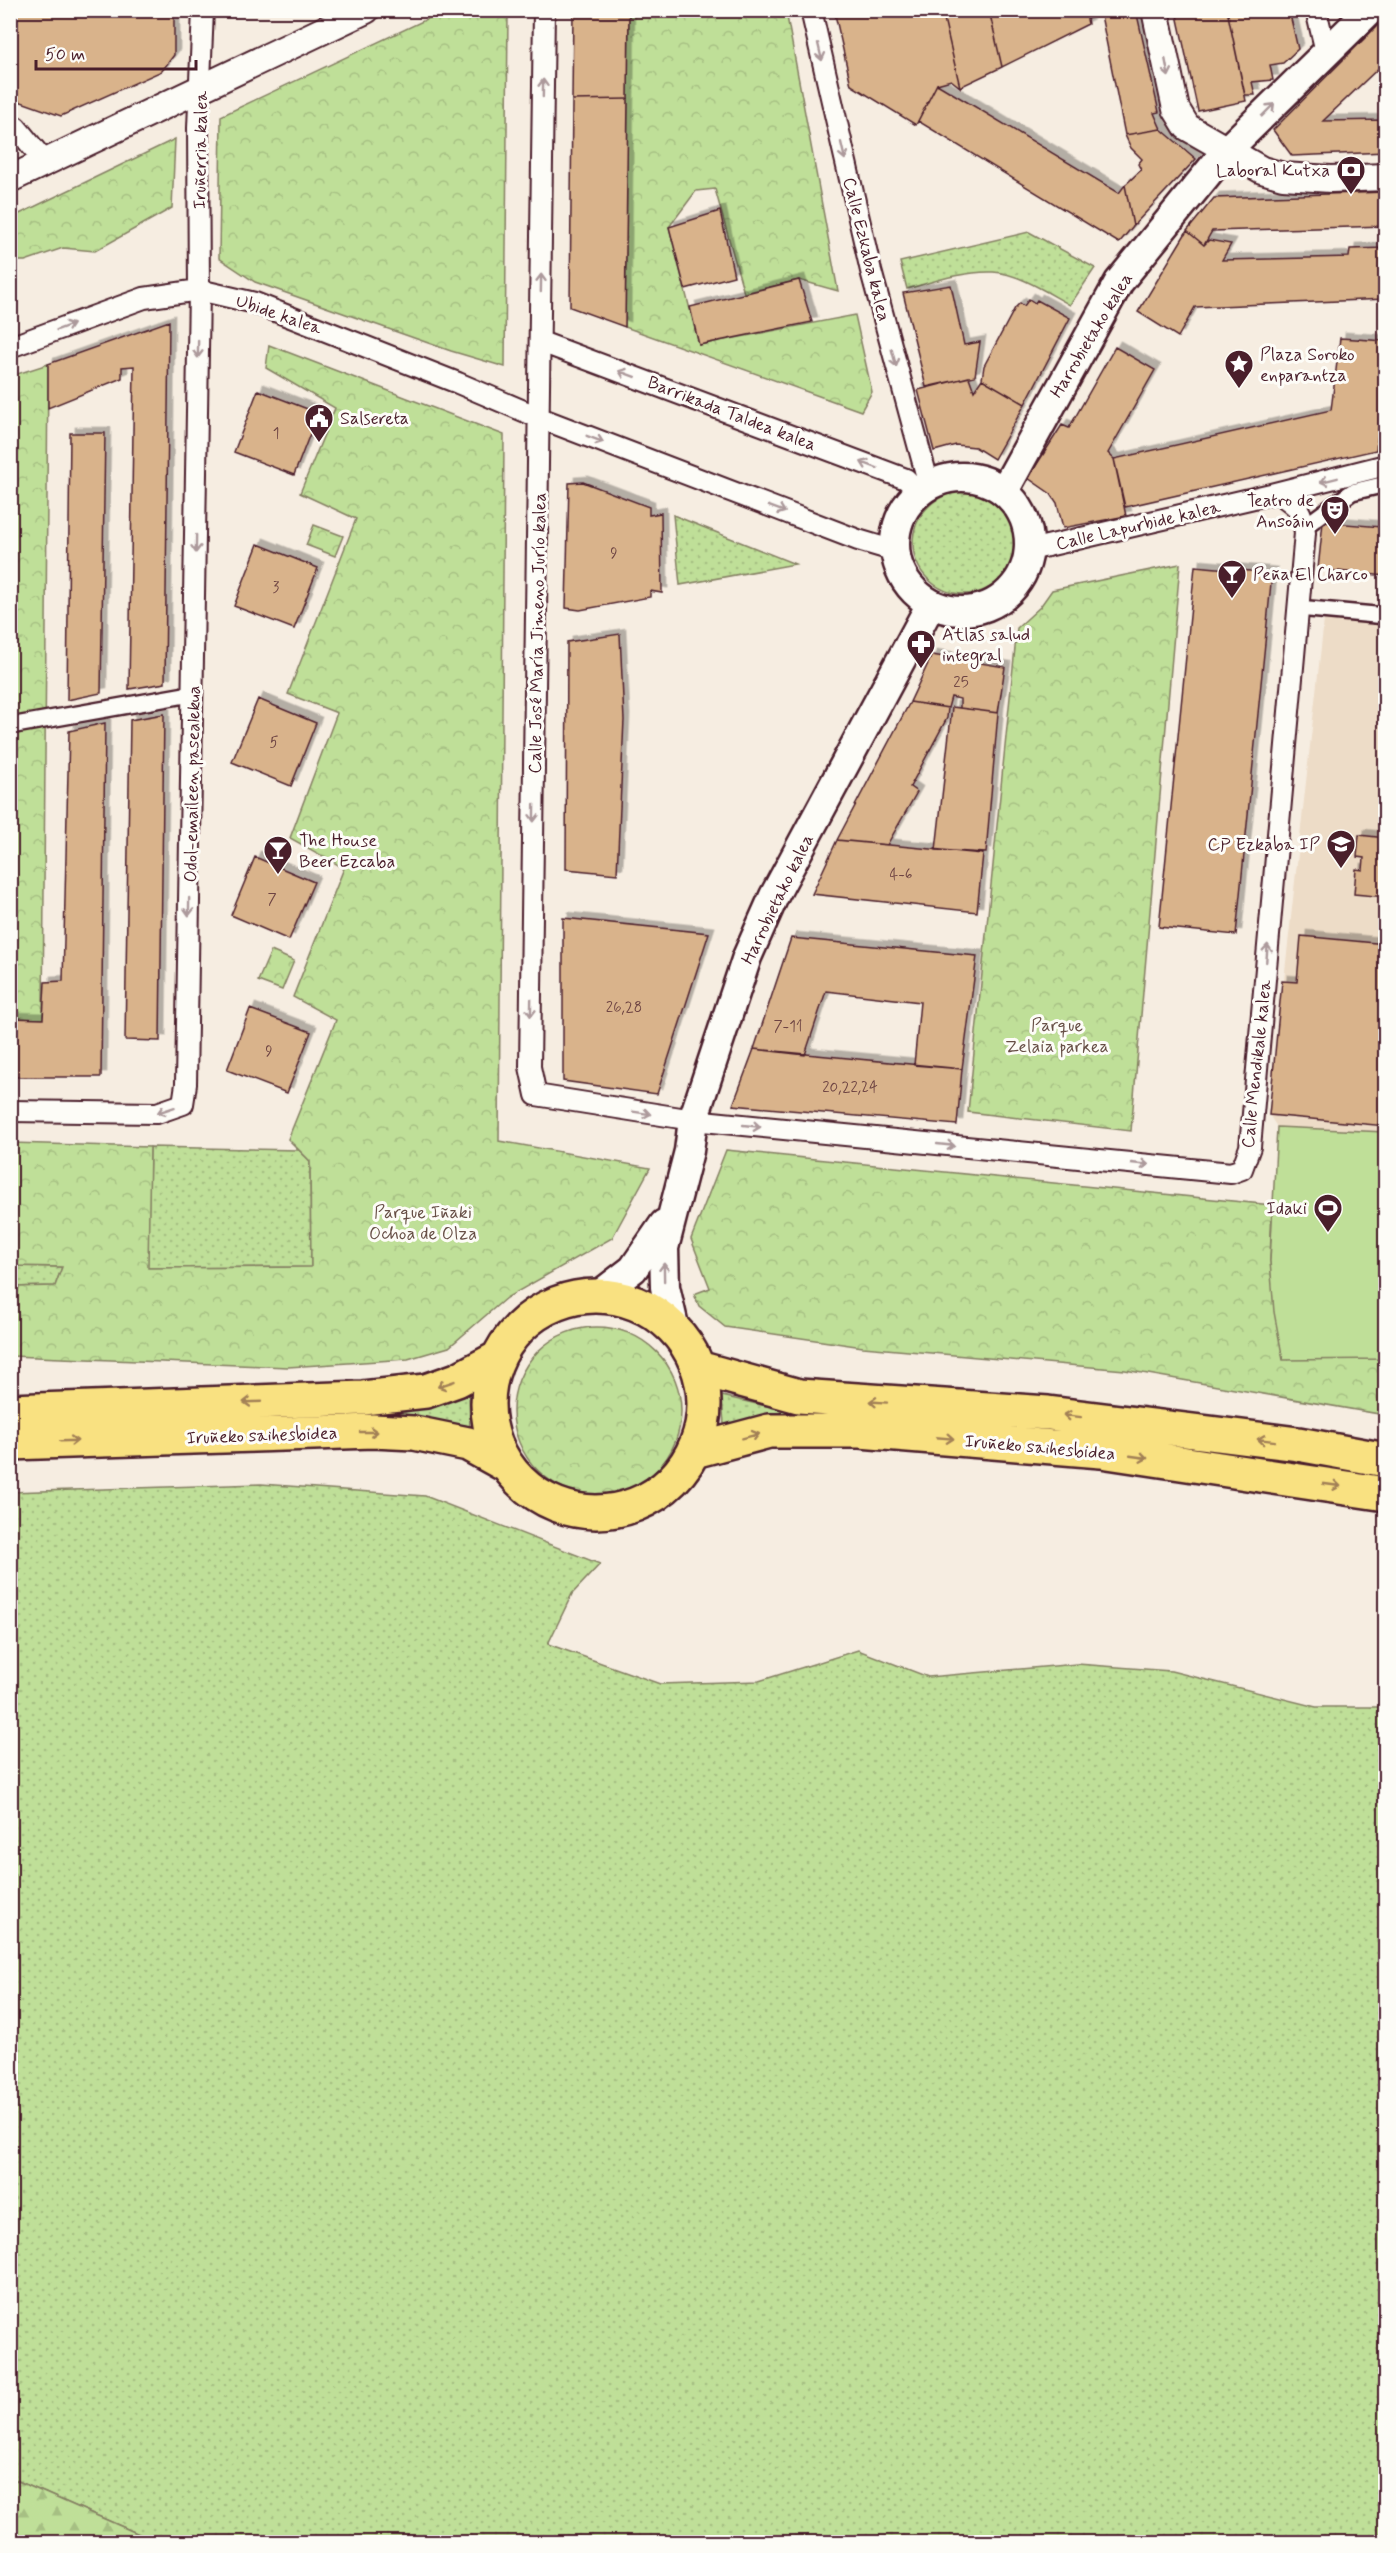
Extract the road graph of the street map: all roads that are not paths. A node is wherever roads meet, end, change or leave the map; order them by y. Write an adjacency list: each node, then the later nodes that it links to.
1 (203, 10): 9 (street, Iruñerria kalea)
2 (366, 10): 9 (street)
3 (544, 10): 16 (street, Calle José María Jimeno Jurío kalea, one-way to 3)
4 (811, 10): 21 (street, Calle Ezkaba kalea, one-way to 21)
5 (1155, 10): 11 (street, one-way to 11)
6 (1316, 10): 8 (street)
7 (1370, 10): 8 (main road, Harrobietako kalea)
8 (1326, 52): 11 (main road, Harrobietako kalea, one-way to 8)
9 (200, 89): 12 (street); 15 (street, Iruñerria kalea)
10 (10, 125): 12 (street)
11 (1226, 151): 13 (street); 22 (main road, Harrobietako kalea)
12 (45, 162): 14 (street)
13 (1386, 177)
14 (10, 179)
15 (199, 291): 17 (street, Ubide kalea, one-way to 15); 18 (street, Ubide kalea); 32 (street, Odol-emaileen pasealekua, one-way to 32)
16 (541, 342): 18 (street, Calle José María Jimeno Jurío kalea); 21 (street, Barrikada Taldea kalea, one-way to 16)
17 (10, 347)
18 (540, 418): 26 (street, one-way to 26); 33 (street, Calle José María Jimeno Jurío kalea, one-way to 33)
19 (1386, 465): 23 (street, Calle Lapurbide kalea, one-way to 23)
20 (1386, 484): 24 (street)
21 (924, 489): 22 (main road); 26 (main road)
22 (1004, 491): 25 (main road)
23 (1278, 493): 24 (street); 25 (street, Calle Lapurbide kalea)
24 (1304, 527): 28 (street, Calle Mendikale kalea)
25 (1030, 550): 27 (main road)
26 (895, 551): 27 (main road)
27 (931, 604): 33 (main road, Harrobietako kalea)
28 (1298, 608): 29 (street); 33 (street, Calle Mendikale kalea, one-way to 28)
29 (1386, 616)
30 (185, 694): 31 (street, Odol-emaileen pasealekua)
31 (10, 726)
32 (10, 1111)
33 (693, 1120): 34 (main road, Harrobietako kalea)
34 (671, 1212): 35 (main road, Harrobietako kalea); 36 (main road, Harrobietako kalea, one-way to 34)
35 (598, 1296): 36 (highway); 37 (highway)
36 (675, 1329): 38 (highway)
37 (498, 1358): 39 (highway, Iruñeko saihesbidea, one-way to 39); 43 (highway)
38 (698, 1368): 41 (highway); 42 (highway, Iruñeko saihesbidea, one-way to 38)
39 (10, 1411)
40 (10, 1443): 43 (highway, Iruñeko saihesbidea, one-way to 43)
41 (694, 1451): 43 (highway); 44 (highway, Iruñeko saihesbidea, one-way to 44)
42 (1386, 1460)
43 (506, 1465)
44 (1386, 1494)

